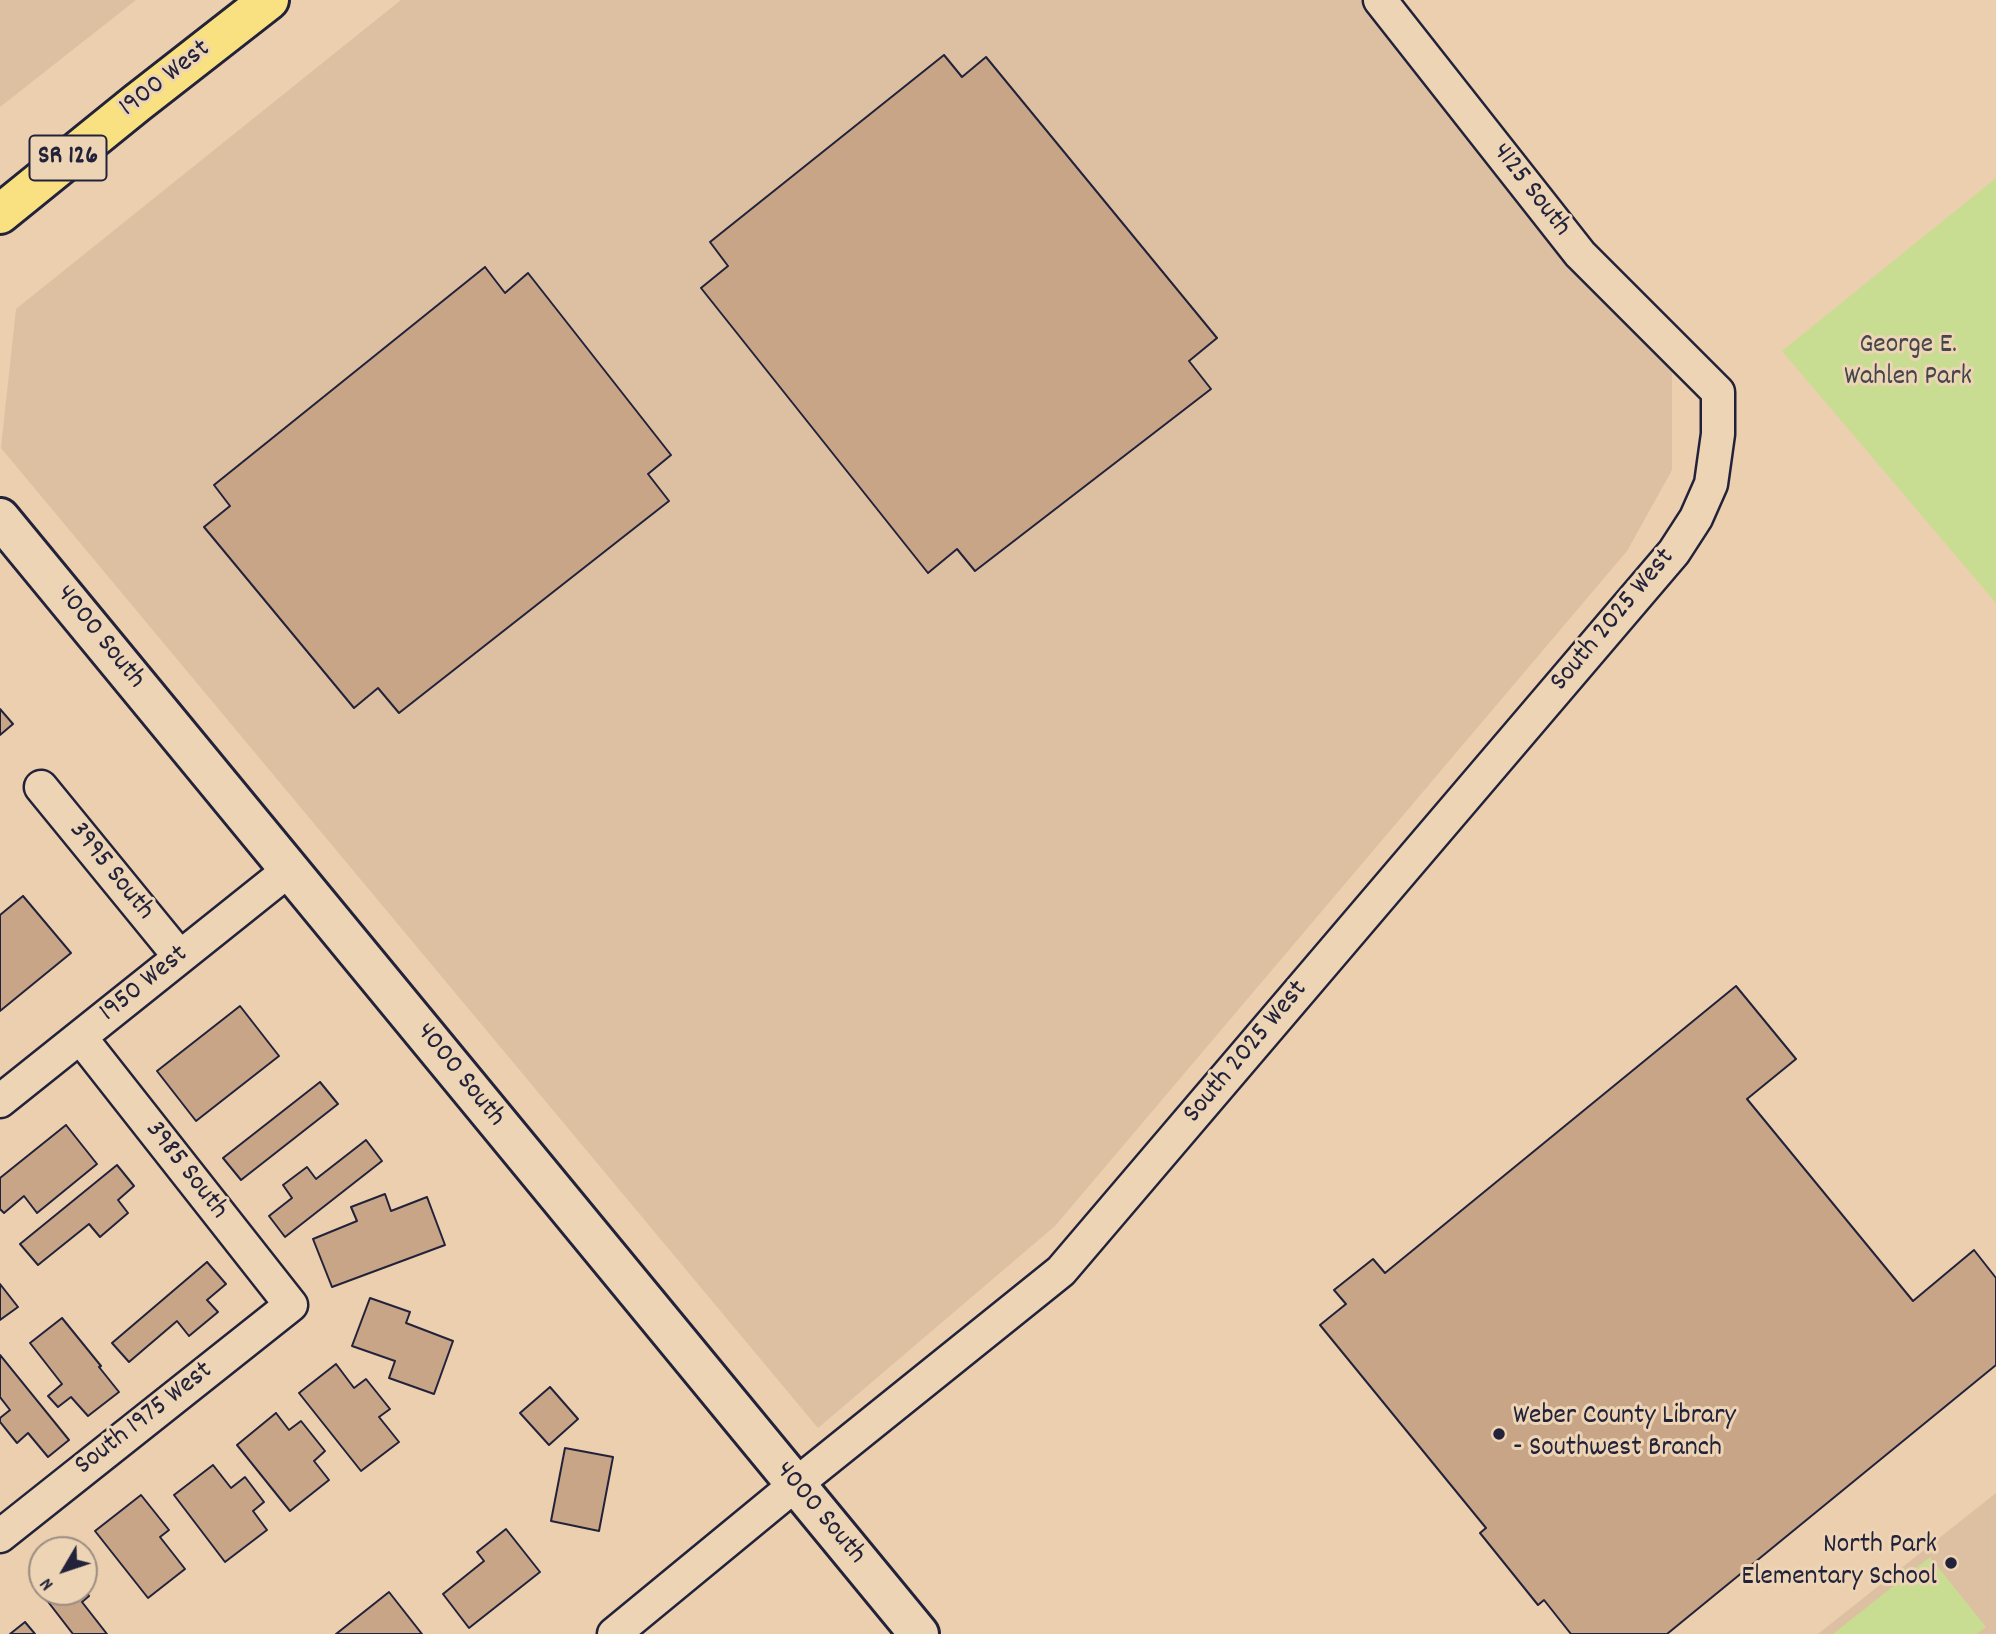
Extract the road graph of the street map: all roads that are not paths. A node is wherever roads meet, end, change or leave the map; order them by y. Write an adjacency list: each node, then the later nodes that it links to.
1 (269, 0): 3 (main road, 1900 West / SR 126)
2 (1380, 0): 4 (street, 4125 South)
3 (0, 214)
4 (1693, 370): 12 (street, South 2025 West)
5 (0, 518): 7 (street, 4000 South)
6 (41, 787): 8 (street, 3995 South)
7 (289, 870): 8 (street, 1950 West); 12 (street, 4000 South)
8 (180, 957): 9 (street, 1950 West)
9 (80, 1037): 10 (street, 1950 West); 11 (street, 3985 South)
10 (0, 1101)
11 (290, 1305): 13 (street, South 1975 West)
12 (795, 1485): 14 (street, South 2025 West); 15 (street, 4000 South)
13 (0, 1536)
14 (614, 1634)
15 (919, 1634)

